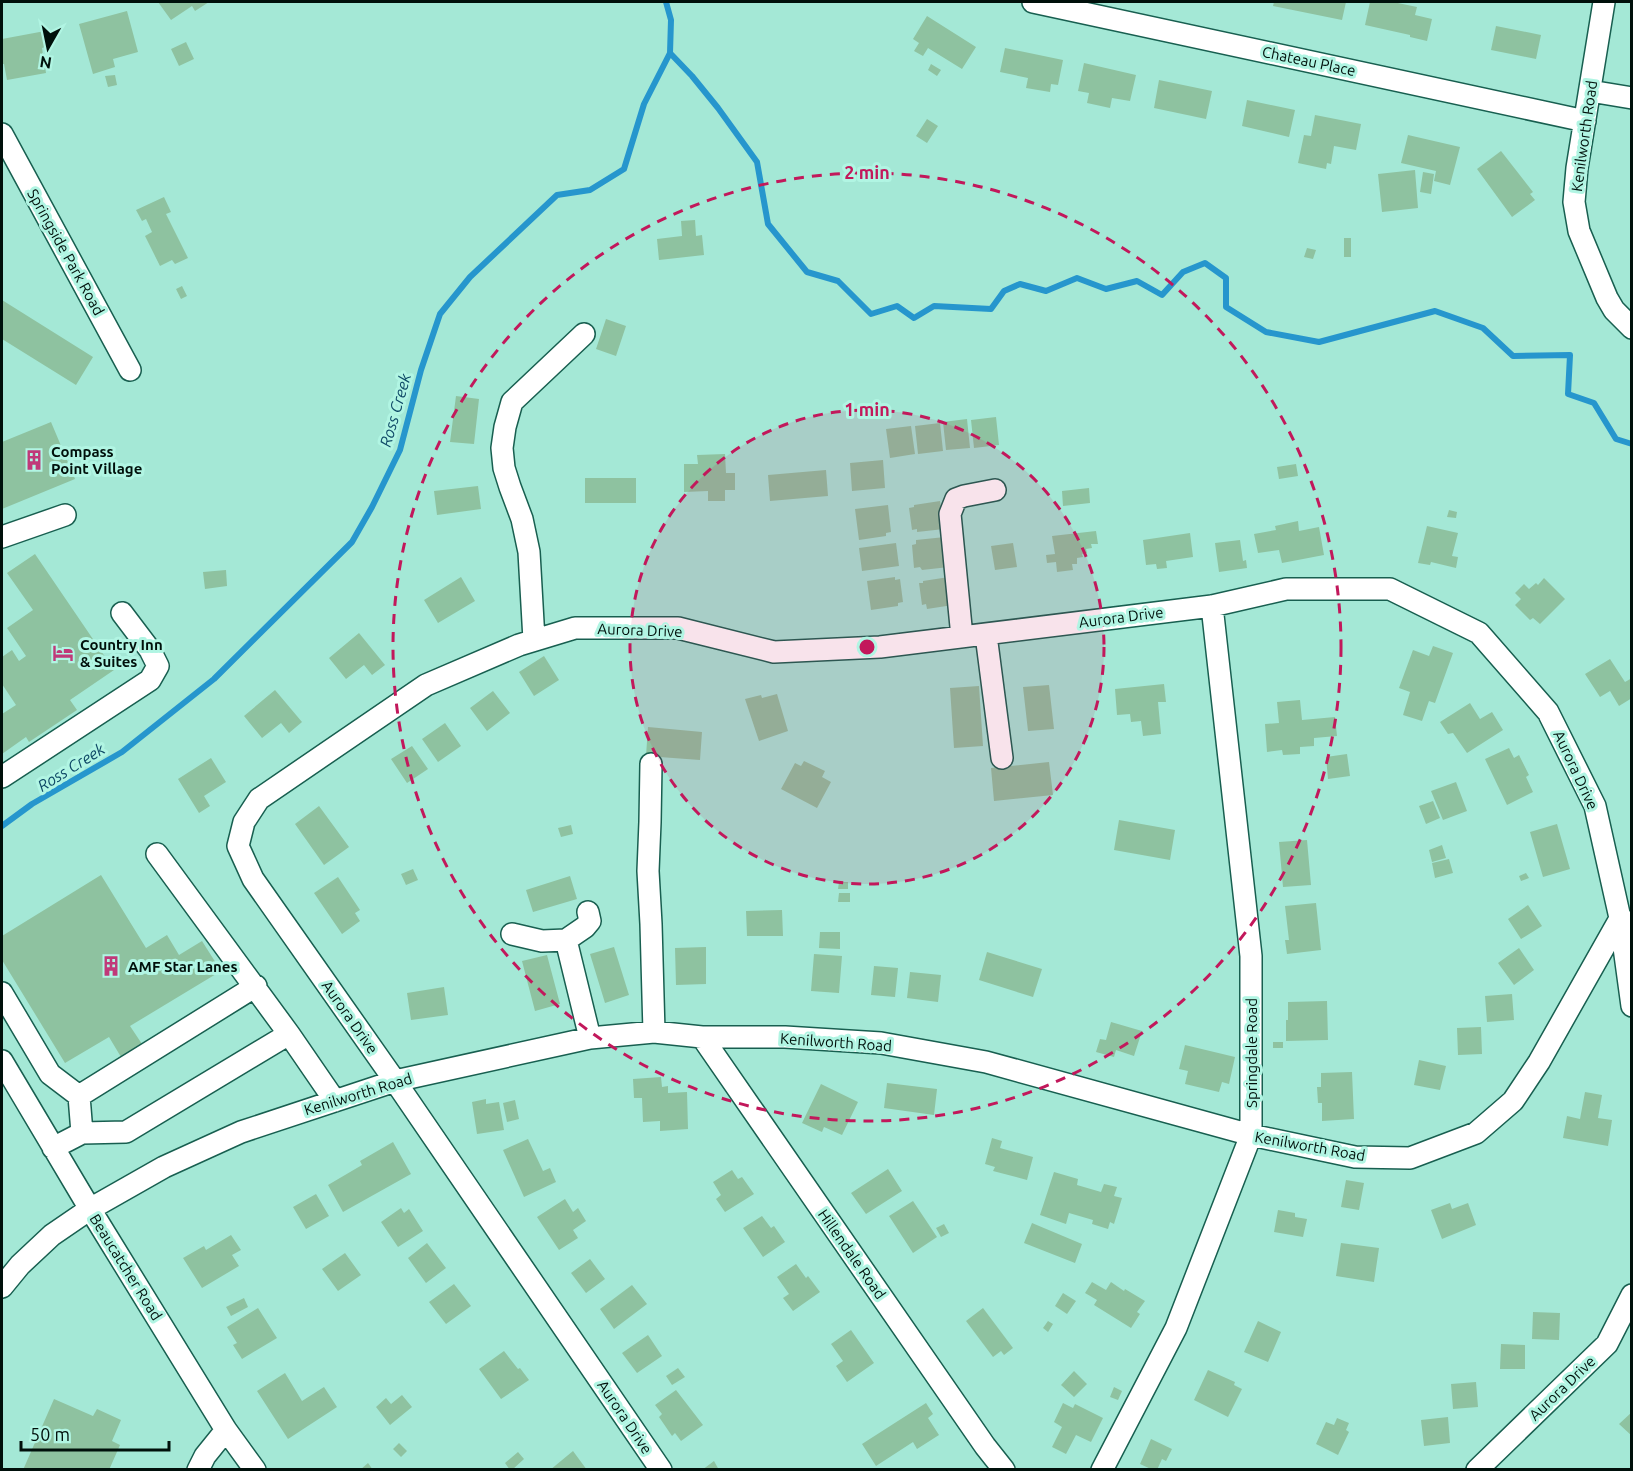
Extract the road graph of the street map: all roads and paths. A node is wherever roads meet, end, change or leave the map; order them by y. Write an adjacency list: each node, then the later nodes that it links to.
1 (1033, 2): 5 (street, Chateau Place)
2 (1604, 2): 3 (street, Kenilworth Road)
3 (1590, 91): 4 (street); 5 (street, Kenilworth Road)
4 (1632, 98)
5 (1585, 121): 7 (street, Kenilworth Road)
6 (2, 134): 9 (street, Springside Park Road)
7 (1632, 328)
8 (584, 334): 17 (street)
9 (130, 370)
10 (995, 490): 16 (street)
11 (65, 515): 12 (street)
12 (2, 537)
13 (1212, 606): 15 (street, Aurora Drive); 23 (street, Aurora Drive); 38 (street, Springdale Road)
14 (122, 613): 20 (street)
15 (986, 634): 16 (street, Aurora Drive); 18 (street)
16 (962, 637): 17 (street, Aurora Drive)
17 (534, 640): 34 (street, Aurora Drive)
18 (1002, 758)
19 (651, 764): 29 (street)
20 (2, 777)
21 (157, 854): 26 (street)
22 (588, 912): 25 (street)
23 (1628, 918): 28 (street, Aurora Drive); 38 (street, Kenilworth Road)
24 (512, 934): 25 (street)
25 (566, 940): 32 (street)
26 (256, 986): 30 (street); 35 (street)
27 (2, 993): 35 (street)
28 (1632, 1005)
29 (654, 1032): 31 (street, Kenilworth Road); 32 (street, Kenilworth Road)
30 (290, 1034): 36 (street); 37 (street)
31 (702, 1037): 38 (street, Kenilworth Road); 47 (street, Hillendale Road)
32 (590, 1038): 34 (street, Kenilworth Road)
33 (2, 1061): 39 (street, Beaucatcher Road)
34 (395, 1081): 36 (street, Kenilworth Road); 46 (street, Aurora Drive)
35 (79, 1096): 37 (street)
36 (334, 1101): 40 (street, Kenilworth Road)
37 (82, 1133): 39 (street)
38 (1251, 1135): 48 (street, Springdale Road)
39 (53, 1148): 40 (street, Beaucatcher Road)
40 (90, 1209): 41 (street, Kenilworth Road); 43 (street, Beaucatcher Road)
41 (2, 1287)
42 (1632, 1295): 49 (street, Aurora Drive)
43 (226, 1430): 44 (street); 45 (street, Beaucatcher Road)
44 (198, 1470)
45 (255, 1470)
46 (661, 1470)
47 (1005, 1470)
48 (1102, 1470)
49 (1477, 1470)

